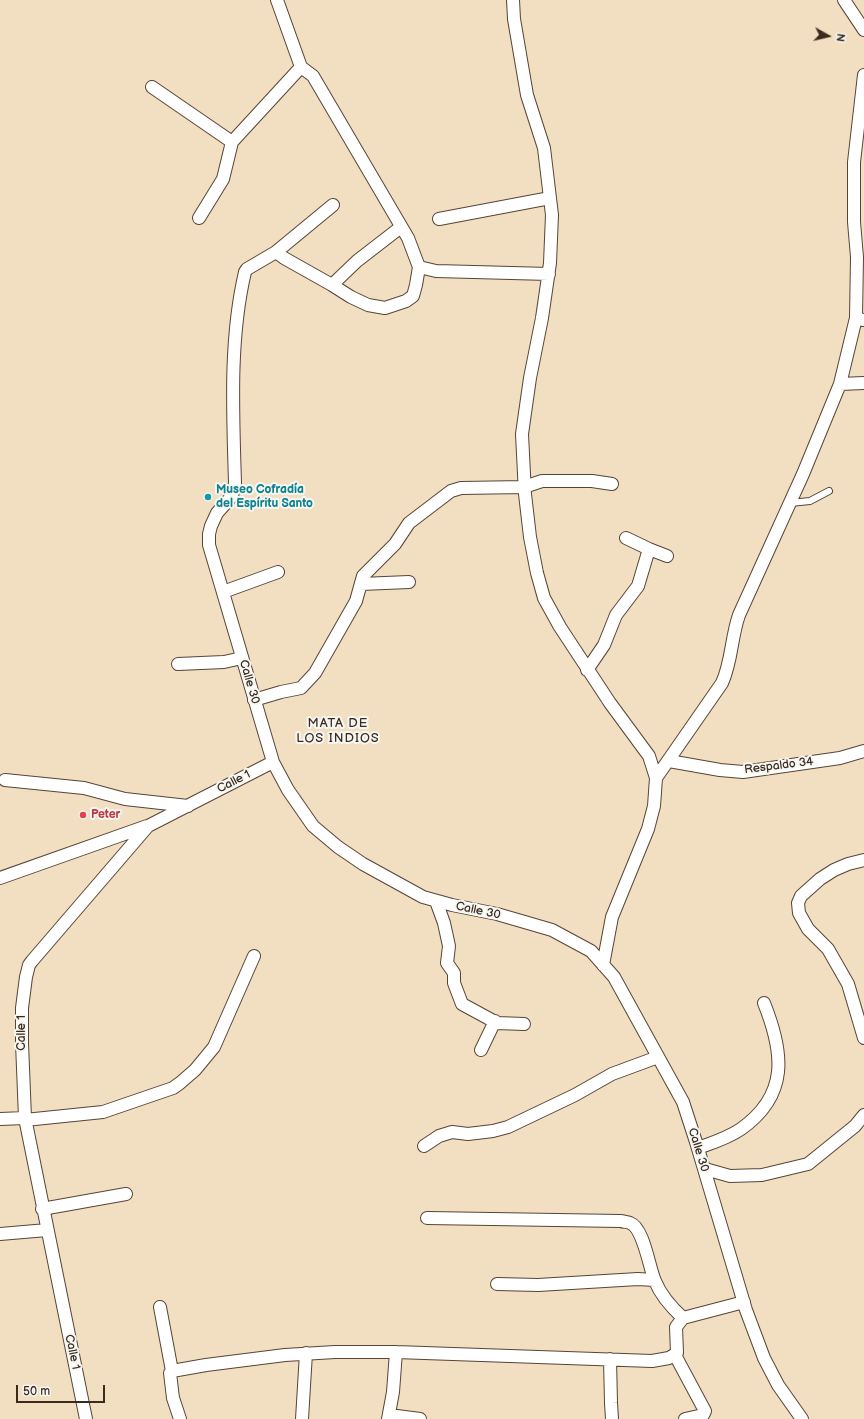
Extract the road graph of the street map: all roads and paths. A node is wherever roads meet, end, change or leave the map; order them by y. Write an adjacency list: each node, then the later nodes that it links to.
1 (277, 0): 5 (street)
2 (513, 0): 9 (street)
3 (844, 0): 4 (street)
4 (864, 30)
5 (301, 67): 8 (street); 13 (street)
6 (864, 75): 18 (street)
7 (152, 87): 8 (street)
8 (232, 142): 11 (street)
9 (550, 198): 12 (street); 16 (street)
10 (333, 205): 14 (street, Calle 30)
11 (199, 218)
12 (439, 219)
13 (401, 227): 15 (street); 17 (street)
14 (276, 252): 17 (street); 31 (street, Calle 30)
15 (419, 266): 16 (street); 17 (street)
16 (549, 274): 22 (street)
17 (332, 285)
18 (860, 319): 20 (street)
19 (864, 383): 20 (street)
20 (840, 384): 24 (street)
21 (612, 484): 22 (street)
22 (524, 487): 30 (street); 34 (street)
23 (829, 491): 24 (lane)
24 (790, 503): 37 (street)
25 (626, 538): 26 (street)
26 (649, 549): 27 (street); 34 (street)
27 (667, 556)
28 (278, 572): 31 (street)
29 (409, 582): 30 (street)
30 (361, 584): 35 (street)
31 (223, 592): 32 (street, Calle 30)
32 (242, 658): 33 (street); 35 (street, Calle 30)
33 (178, 664)
34 (587, 670): 39 (street)
35 (254, 700): 38 (street, Calle 30)
36 (864, 751): 37 (street, Respaldo 34)
37 (670, 761): 39 (street)
38 (273, 762): 41 (street, Calle 1); 45 (street, Calle 30)
39 (656, 778): 47 (street)
40 (5, 780): 41 (street)
41 (188, 806): 42 (street, Calle 1)
42 (148, 826): 44 (street); 56 (street, Calle 1)
43 (864, 860): 51 (street)
44 (0, 878)
45 (436, 901): 47 (street, Calle 30); 49 (street)
46 (254, 956): 56 (street)
47 (603, 965): 53 (street, Calle 30)
48 (764, 1003): 59 (street)
49 (495, 1021): 50 (street); 52 (street)
50 (524, 1024)
51 (864, 1038)
52 (481, 1050)
53 (658, 1057): 58 (street); 59 (street, Calle 30)
54 (864, 1115): 57 (street)
55 (0, 1119): 56 (street)
56 (25, 1119): 62 (street, Calle 1)
57 (860, 1127): 60 (street)
58 (424, 1146)
59 (698, 1148): 60 (street, Calle 30)
60 (704, 1170): 68 (street, Calle 30)
61 (126, 1194): 62 (street)
62 (42, 1209): 64 (street, Calle 1)
63 (427, 1218): 66 (street)
64 (47, 1230): 65 (street); 77 (street, Calle 1)
65 (0, 1234)
66 (654, 1280): 67 (street); 70 (street)
67 (497, 1284)
68 (744, 1302): 70 (street); 83 (street, Calle 30)
69 (160, 1308): 75 (street)
70 (683, 1318): 73 (street)
71 (396, 1352): 72 (street); 74 (street); 76 (street)
72 (306, 1353): 75 (street); 79 (street)
73 (675, 1354): 74 (street); 82 (street)
74 (610, 1359): 81 (street)
75 (172, 1371): 78 (street)
76 (389, 1417): 80 (street)
77 (86, 1419)
78 (180, 1419)
79 (302, 1419)
80 (420, 1419)
81 (612, 1419)
82 (685, 1419)
83 (802, 1419)

